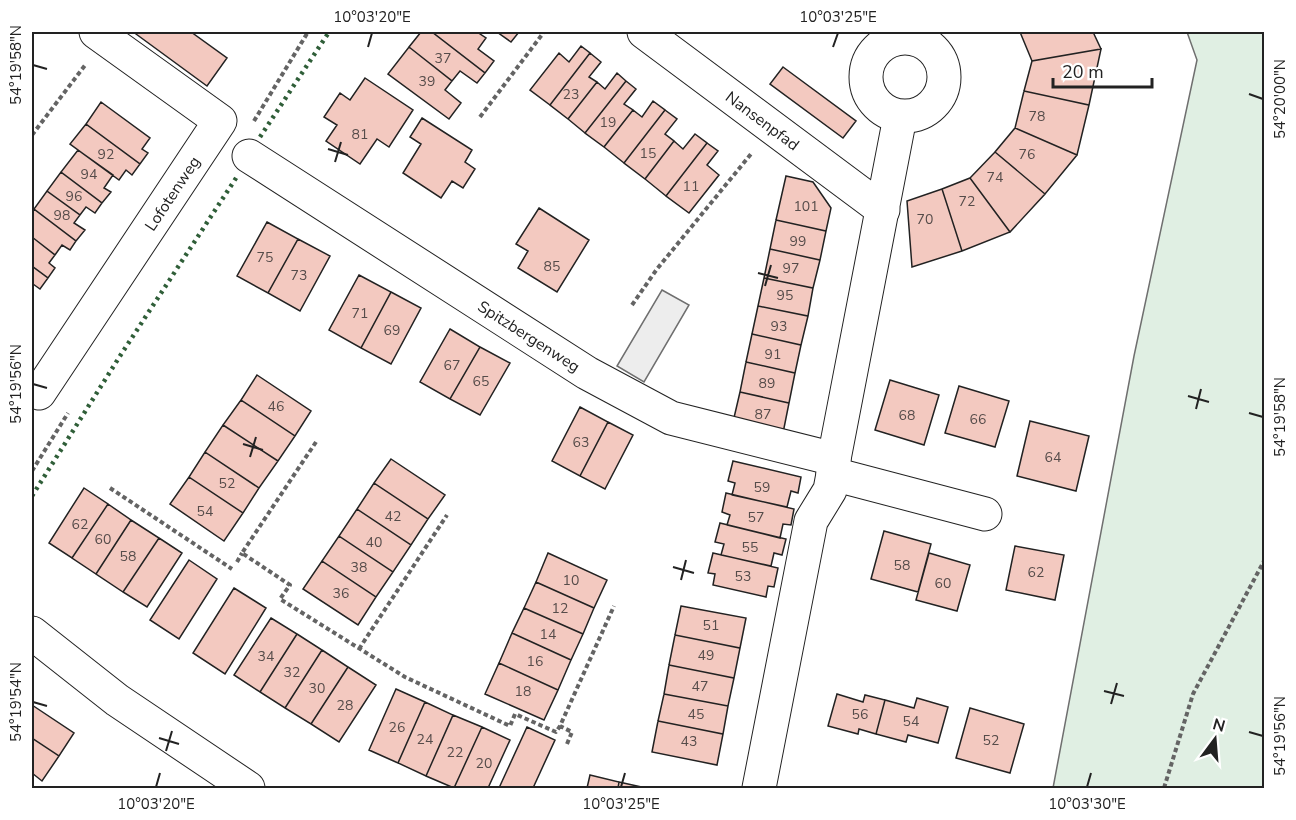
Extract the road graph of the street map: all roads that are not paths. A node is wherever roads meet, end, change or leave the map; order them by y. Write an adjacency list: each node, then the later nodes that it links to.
1 (644, 32): 5 (street, Nansenpfad)
2 (101, 35): 6 (street, Lofotenweg)
3 (900, 117): 5 (street)
4 (249, 156): 7 (street, Spitzbergenweg)
5 (883, 210): 7 (street)
6 (39, 393)
7 (834, 466): 8 (street, Spitzbergenweg); 11 (street)
8 (985, 514)
9 (32, 633): 10 (street)
10 (248, 789)
11 (759, 789)

